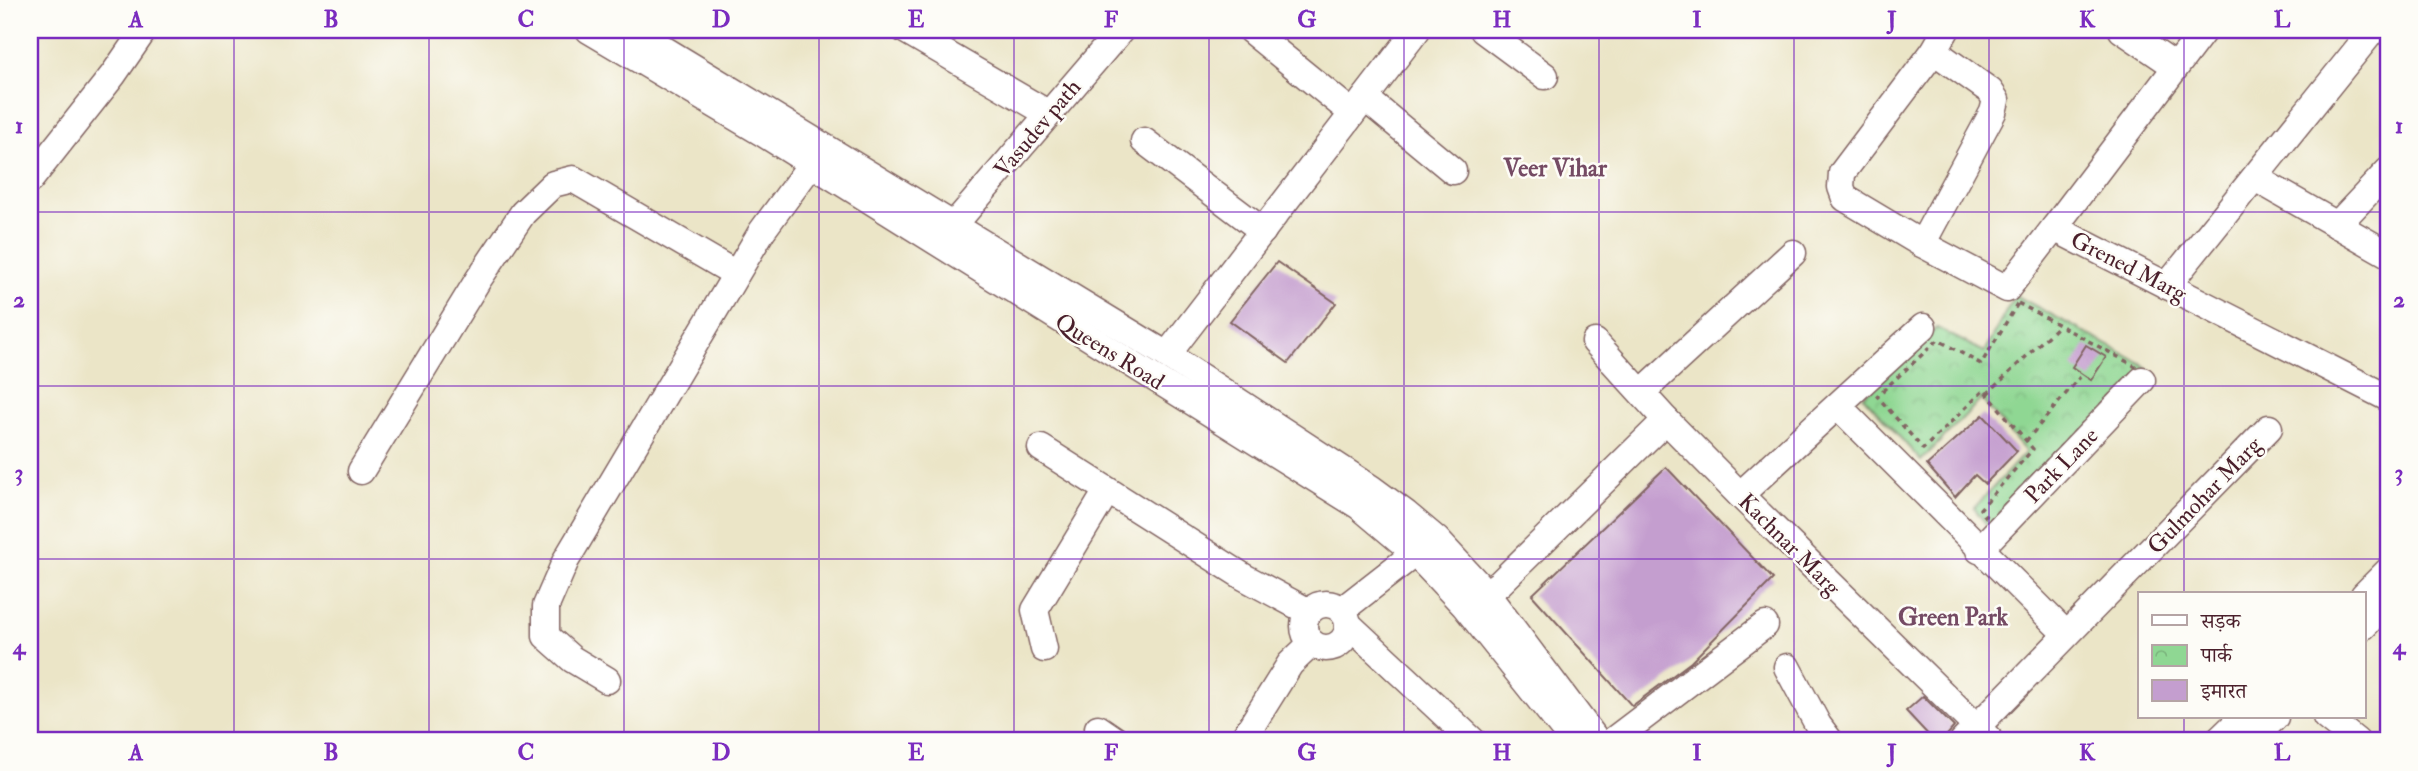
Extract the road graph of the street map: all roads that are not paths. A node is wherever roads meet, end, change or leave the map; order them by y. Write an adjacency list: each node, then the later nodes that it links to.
1 (144, 30): 22 (street)
2 (589, 30): 18 (street, Queens Road)
3 (632, 30): 18 (street, Queens Road)
4 (905, 30): 16 (street)
5 (1121, 30): 16 (street, Vasudev path)
6 (1250, 30): 15 (street)
7 (1416, 30): 15 (street)
8 (1483, 30): 14 (street)
9 (2122, 30): 13 (street)
10 (2204, 30): 13 (street, Grened Marg)
11 (2373, 30): 21 (street)
12 (1940, 40): 27 (street); 27 (street)
13 (2175, 66): 25 (street, Grened Marg)
14 (1545, 76)
15 (1358, 105): 19 (street); 26 (street)
16 (1049, 114): 24 (street, Vasudev path)
17 (1144, 141): 26 (street)
18 (818, 155): 24 (street, Queens Road); 30 (street); 45 (street, Queens Road)
19 (1453, 171)
20 (2388, 171): 23 (street)
21 (2255, 178): 23 (street); 31 (street)
22 (30, 180)
23 (2337, 225): 29 (street)
24 (953, 226): 34 (street, Queens Road)
25 (2054, 228): 27 (street); 31 (street, Grened Marg)
26 (1263, 231): 34 (street)
27 (1922, 244)
28 (1793, 253): 36 (street)
29 (2388, 254)
30 (736, 274): 42 (street); 59 (street)
31 (2167, 286): 37 (street, Grened Marg)
32 (1923, 327): 38 (street)
33 (1595, 342): 36 (street, Kachnar Marg)
34 (1167, 355): 45 (street, Queens Road)
35 (2142, 380): 46 (street, Park Lane)
36 (1642, 392): 39 (street, Kachnar Marg)
37 (2388, 398)
38 (1838, 406): 44 (street); 46 (street)
39 (1666, 421): 44 (street, Kachnar Marg); 48 (street)
40 (2269, 428): 55 (street, Gulmohar Marg)
41 (1041, 448): 43 (street)
42 (361, 471)
43 (1107, 491): 51 (street); 57 (street)
44 (1740, 495): 62 (street, Kachnar Marg)
45 (1426, 547): 48 (street, Queens Road); 52 (street); 65 (street, Queens Road)
46 (1979, 550): 55 (street)
47 (2388, 571): 49 (street)
48 (1486, 593): 66 (street, Queens Road)
49 (2366, 593)
50 (2388, 601): 53 (street)
51 (1309, 612): 52 (street); 56 (street)
52 (1345, 617): 56 (street); 64 (street)
53 (2366, 624)
54 (1765, 625): 67 (street)
55 (2066, 634): 62 (street, Gulmohar Marg)
56 (1312, 643): 63 (street)
57 (1044, 649)
58 (1787, 667): 68 (street)
59 (607, 680)
60 (2242, 718): 69 (street)
61 (2274, 718): 70 (street)
62 (1977, 737)
63 (1242, 741)
64 (1473, 741)
65 (1573, 741)
66 (1597, 741)
67 (1612, 741)
68 (1830, 741)
69 (2218, 741)
70 (2250, 741)

